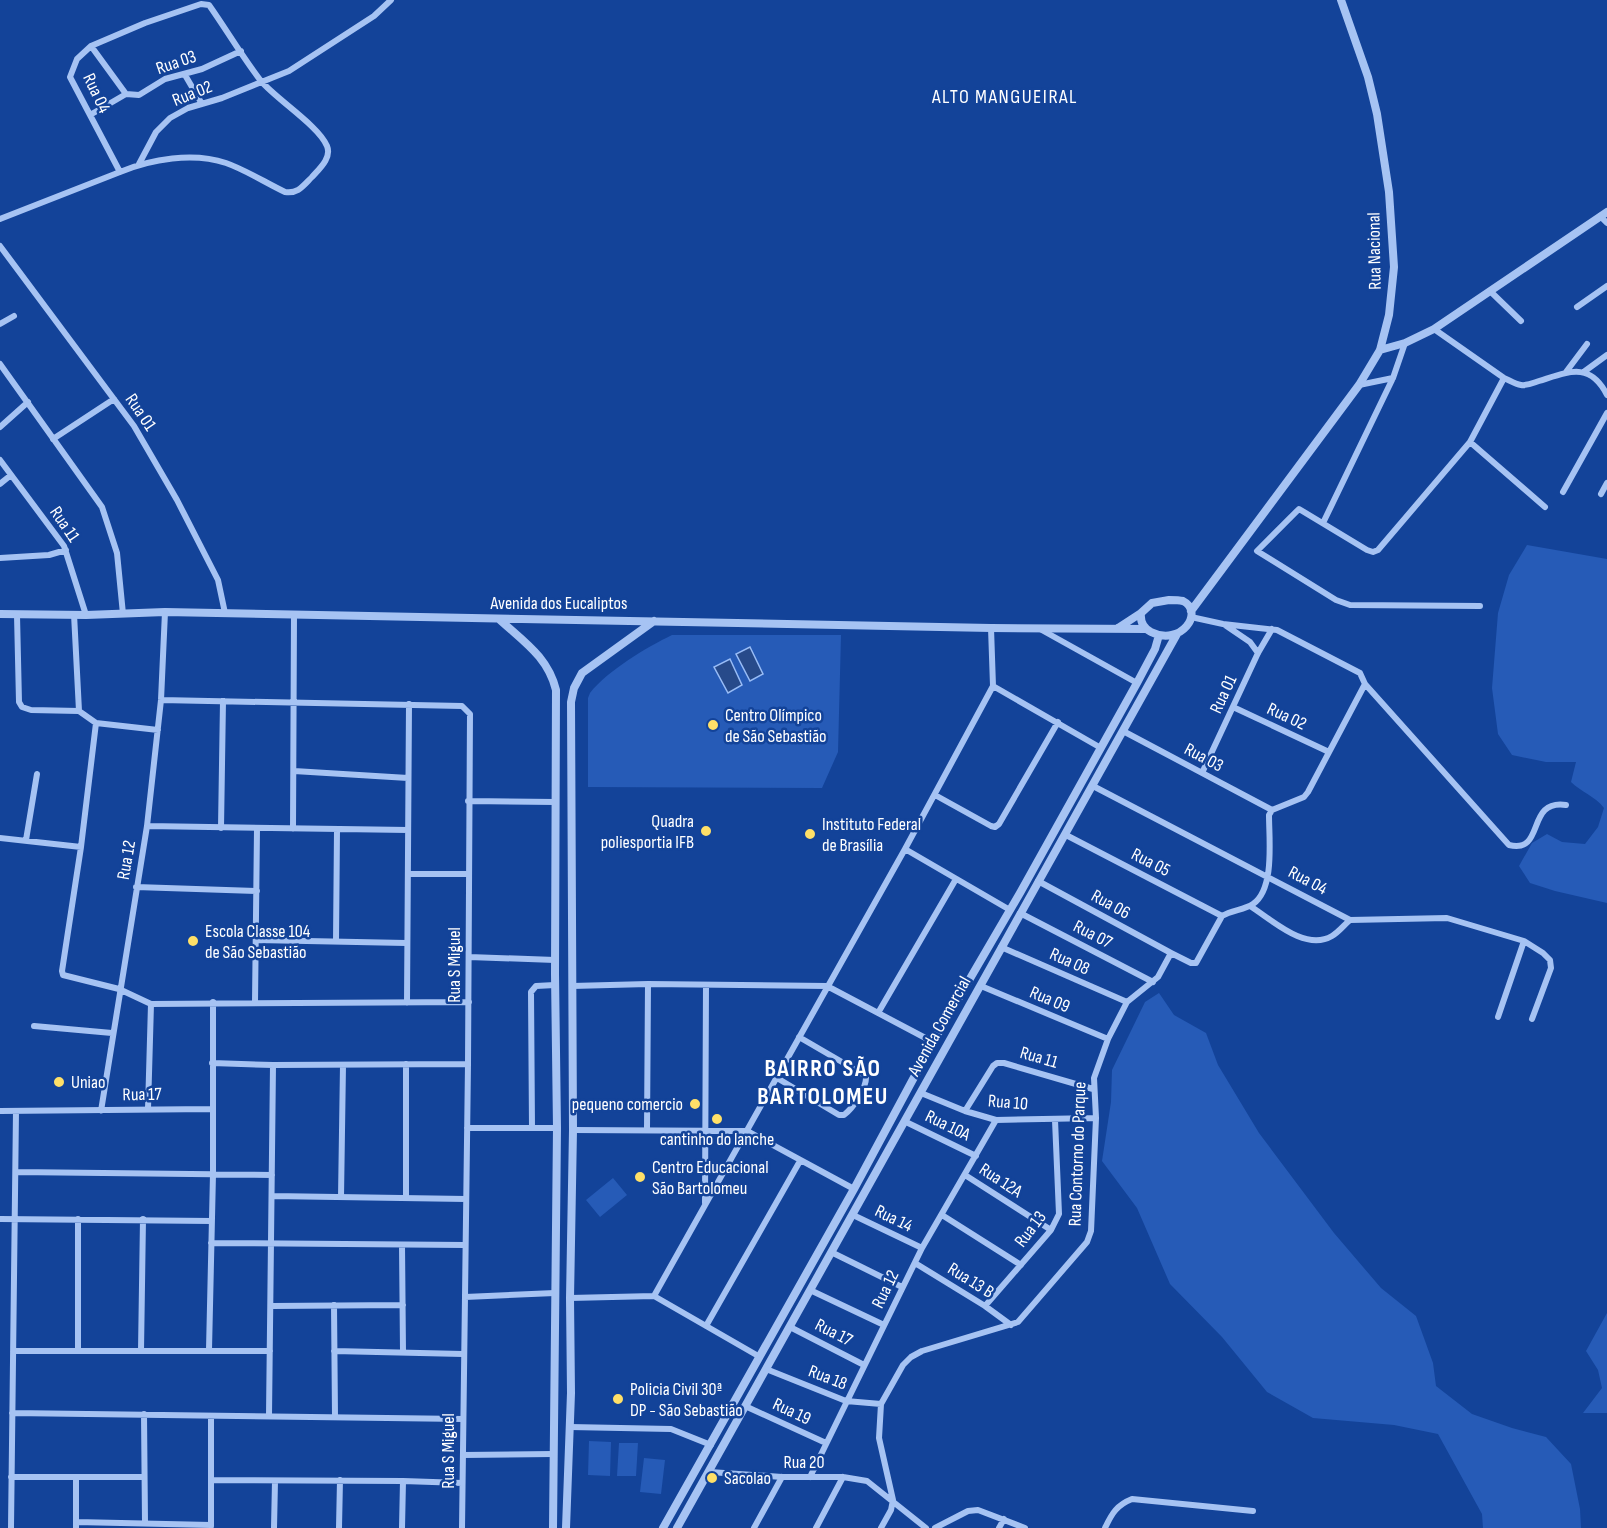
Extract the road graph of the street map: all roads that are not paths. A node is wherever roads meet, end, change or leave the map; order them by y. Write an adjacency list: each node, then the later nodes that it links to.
1 (391, 0): 6 (street, Rua 02)
2 (1341, 0): 25 (street, Rua Nacional)
3 (91, 46): 4 (street, Rua 04); 7 (street); 9 (street, Rua 04)
4 (242, 51): 5 (street, Rua 03); 6 (street)
5 (185, 75): 7 (street, Rua 03); 8 (street)
6 (262, 82): 8 (street, Rua 02); 10 (street)
7 (126, 94): 9 (street, Rua 03)
8 (202, 104): 10 (street, Rua 02)
9 (90, 116): 11 (street, Rua 04)
10 (139, 164): 11 (street)
11 (120, 172): 13 (street)
12 (1604, 214): 14 (street); 17 (street)
13 (0, 219)
14 (1607, 223)
15 (0, 246): 34 (street, Rua 01)
16 (1607, 286): 18 (street)
17 (1490, 291): 20 (street); 22 (street)
18 (1577, 307)
19 (14, 316): 21 (street)
20 (1521, 321)
21 (0, 324)
22 (1434, 329): 23 (street); 31 (street)
23 (1406, 343): 25 (street); 30 (street)
24 (1587, 344): 29 (street)
25 (1380, 350): 32 (street, Rua Nacional)
26 (1607, 355): 28 (street)
27 (0, 364): 35 (street)
28 (1585, 371): 29 (street); 33 (street)
29 (1566, 372): 31 (street)
30 (1393, 378): 32 (street); 47 (street)
31 (1504, 378): 39 (street)
32 (1359, 386): 50 (street, Rua Nacional)
33 (1607, 394)
34 (114, 399): 38 (street); 54 (street, Rua 01)
35 (28, 402): 37 (street); 38 (street)
36 (1607, 413): 44 (street)
37 (0, 427)
38 (53, 440): 58 (street)
39 (1470, 442): 46 (street); 47 (street)
40 (0, 460): 41 (street, Rua 11)
41 (11, 475): 43 (street); 48 (street, Rua 11)
42 (1607, 483): 45 (street)
43 (0, 484)
44 (1563, 492)
45 (1601, 494)
46 (1545, 507)
47 (1323, 523): 52 (street)
48 (66, 550): 49 (street); 61 (street, Rua 11)
49 (0, 558)
50 (1204, 593): 51 (street); 59 (street, Rua Nacional)
51 (1183, 601): 55 (street); 59 (street)
52 (1480, 606)
53 (165, 612): 54 (street, Avenida dos Eucaliptos); 58 (street, Avenida dos Eucaliptos); 77 (street, Rua 12)
54 (225, 613): 62 (street, Avenida dos Eucaliptos)
55 (1141, 613): 68 (street); 70 (street)
56 (0, 614): 60 (street, Avenida dos Eucaliptos)
57 (74, 614): 60 (street, Avenida dos Eucaliptos); 61 (street, Avenida dos Eucaliptos); 82 (street)
58 (123, 614): 61 (street, Avenida dos Eucaliptos)
59 (1191, 614): 65 (street); 71 (street)
60 (17, 615): 82 (street)
61 (86, 615)
62 (294, 615): 63 (street, Avenida dos Eucaliptos); 79 (street)
63 (500, 619): 64 (street, Avenida dos Eucaliptos); 87 (street)
64 (654, 620): 67 (street, Avenida dos Eucaliptos); 88 (street)
65 (1223, 624): 69 (street); 73 (street)
66 (1037, 627): 67 (street, Avenida dos Eucaliptos); 68 (street, Avenida dos Eucaliptos); 74 (street)
67 (991, 628): 76 (street)
68 (1118, 628): 70 (street, Avenida dos Eucaliptos)
69 (1272, 628): 73 (street, Rua 01); 75 (street)
70 (1146, 629): 72 (street)
71 (1177, 634): 72 (street); 86 (street, Avenida Comercial)
72 (1159, 635): 74 (street, Avenida Comercial)
73 (1258, 653): 81 (street, Rua 01)
74 (1137, 683): 89 (street, Avenida Comercial)
75 (1365, 684): 90 (street); 99 (street)
76 (993, 686): 83 (street); 96 (street)
77 (161, 700): 78 (street, Rua S Miguel); 85 (street, Rua 12)
78 (223, 701): 79 (street, Rua S Miguel); 102 (street)
79 (294, 702): 80 (street, Rua S Miguel); 91 (street)
80 (409, 704): 94 (street); 97 (street, Rua S Miguel)
81 (1233, 707): 90 (street, Rua 02); 92 (street, Rua 01)
82 (79, 711): 84 (street)
83 (1058, 722): 89 (street); 96 (street)
84 (96, 723): 85 (street); 110 (street)
85 (158, 730): 101 (street, Rua 12)
86 (1123, 731): 92 (street, Rua 03); 95 (street, Avenida Comercial)
87 (556, 732): 88 (street); 98 (street)
88 (570, 732): 136 (street)
89 (1101, 748): 119 (street, Avenida Comercial)
90 (1329, 752): 100 (street)
91 (294, 771): 94 (street); 104 (street)
92 (1202, 773): 100 (street, Rua 03)
93 (37, 774): 109 (street)
94 (408, 778): 106 (street)
95 (1093, 786): 107 (street, Avenida Comercial); 114 (street, Rua 04)
96 (935, 795): 111 (street)
97 (468, 801): 98 (street); 113 (street, Rua S Miguel)
98 (555, 802): 134 (street)
99 (1566, 805)
100 (1272, 810): 114 (street)
101 (147, 826): 102 (street); 117 (street, Rua 12)
102 (221, 828): 103 (street)
103 (257, 829): 104 (street); 118 (street)
104 (293, 829): 105 (street)
105 (337, 830): 106 (street); 128 (street)
106 (408, 830): 112 (street)
107 (1066, 835): 116 (street, Avenida Comercial); 123 (street, Rua 05)
108 (0, 838): 109 (street)
109 (26, 840): 110 (street)
110 (81, 847): 144 (street)
111 (905, 849): 115 (street); 142 (street)
112 (408, 874): 113 (street); 130 (street)
113 (469, 874): 133 (street, Rua S Miguel)
114 (1269, 876): 120 (street); 124 (street, Rua 04)
115 (956, 879): 121 (street); 151 (street)
116 (1038, 881): 119 (street, Avenida Comercial); 132 (street, Rua 06)
117 (136, 887): 118 (street); 144 (street, Rua 12)
118 (257, 891): 127 (street)
119 (1025, 895): 121 (street, Avenida Comercial); 122 (street, Avenida Comercial)
120 (1250, 906): 123 (street); 124 (street)
121 (1010, 910): 125 (street, Avenida Comercial)
122 (1020, 913): 126 (street, Avenida Comercial); 137 (street, Rua 07)
123 (1222, 916): 132 (street)
124 (1350, 920): 129 (street, Rua 04)
125 (999, 929): 126 (street); 158 (street, Avenida Comercial)
126 (1009, 933): 131 (street, Avenida Comercial)
127 (256, 940): 128 (street); 146 (street)
128 (336, 941): 130 (street)
129 (1524, 941): 152 (street); 153 (street, Rua 04)
130 (406, 943): 149 (street)
131 (1001, 947): 143 (street, Avenida Comercial); 148 (street, Rua 08)
132 (1171, 953): 137 (street, Rua Contorno do Parque)
133 (469, 957): 134 (street); 147 (street, Rua S Miguel)
134 (555, 960): 135 (street)
135 (555, 974): 136 (street); 139 (street)
136 (572, 974): 141 (street)
137 (1153, 982): 148 (street, Rua Contorno do Parque)
138 (648, 984): 140 (street); 141 (street); 181 (street)
139 (555, 985): 177 (street); 179 (street)
140 (706, 985): 142 (street); 182 (street)
141 (572, 986): 180 (street)
142 (827, 986): 151 (street); 156 (street)
143 (981, 986): 157 (street, Rua 09); 166 (street, Avenida Comercial)
144 (119, 989): 150 (street); 155 (street, Rua 12)
145 (213, 1002): 146 (street); 150 (street); 159 (street)
146 (255, 1002): 149 (street)
147 (469, 1002): 149 (street); 161 (street, Rua S Miguel)
148 (1127, 1002): 157 (street, Rua Contorno do Parque)
149 (406, 1003)
150 (151, 1004): 167 (street)
151 (878, 1013): 158 (street)
152 (1497, 1017)
153 (1533, 1019)
154 (34, 1026): 155 (street)
155 (112, 1033): 171 (street, Rua 12)
156 (799, 1037): 164 (street); 164 (street)
157 (1108, 1040): 165 (street, Rua Contorno do Parque)
158 (933, 1042): 187 (street, Avenida Comercial)
159 (212, 1063): 162 (street); 168 (street)
160 (406, 1064): 161 (street); 163 (street); 195 (street)
161 (468, 1064): 178 (street, Rua S Miguel)
162 (273, 1065): 163 (street); 189 (street)
163 (343, 1065): 194 (street)
164 (777, 1078): 183 (street)
165 (1094, 1089): 172 (street, Rua 11); 173 (street, Rua Contorno do Parque)
166 (921, 1093): 172 (street, Rua 10); 176 (street, Avenida Comercial)
167 (148, 1108): 168 (street, Rua 17); 171 (street, Rua 17)
168 (212, 1109): 188 (street)
169 (0, 1111): 170 (street, Rua 17)
170 (16, 1111): 171 (street, Rua 17); 186 (street)
171 (101, 1111)
172 (965, 1111): 174 (street, Rua 10)
173 (1096, 1118): 175 (street, Rua 10); 227 (street, Rua Contorno do Parque)
174 (996, 1120): 175 (street, Rua 10); 184 (street, Rua 12)
175 (1055, 1120): 206 (street, Rua 13)
176 (906, 1122): 184 (street, Rua 10A); 191 (street, Avenida Comercial)
177 (532, 1127): 178 (street); 179 (street)
178 (467, 1128): 196 (street, Rua S Miguel)
179 (557, 1128): 218 (street)
180 (573, 1130): 181 (street); 221 (street)
181 (647, 1130): 182 (street)
182 (706, 1131): 183 (street); 197 (street)
183 (747, 1131): 185 (street); 197 (street)
184 (976, 1156): 190 (street, Rua 12)
185 (800, 1161): 192 (street); 228 (street)
186 (16, 1172): 188 (street); 203 (street)
187 (863, 1172): 191 (street); 192 (street, Avenida Comercial)
188 (213, 1174): 189 (street); 204 (street)
189 (272, 1175): 193 (street)
190 (965, 1175): 199 (street, Rua 12); 206 (street, Rua 12A)
191 (874, 1178): 198 (street, Avenida Comercial)
192 (854, 1189): 205 (street, Avenida Comercial)
193 (272, 1196): 194 (street); 209 (street)
194 (341, 1197): 195 (street)
195 (406, 1198): 196 (street)
196 (466, 1199): 211 (street, Rua S Miguel)
197 (705, 1205): 219 (street)
198 (853, 1215): 207 (street, Avenida Comercial); 212 (street, Rua 14)
199 (942, 1215): 212 (street, Rua 12); 215 (street)
200 (0, 1219): 203 (street)
201 (78, 1219): 202 (street); 203 (street); 232 (street)
202 (143, 1219): 204 (street); 233 (street)
203 (15, 1221): 231 (street)
204 (212, 1221): 208 (street)
205 (832, 1228): 207 (street); 238 (street, Avenida Comercial)
206 (1051, 1230): 215 (street, Rua 13)
207 (842, 1233): 213 (street, Avenida Comercial)
208 (211, 1244): 209 (street); 230 (street)
209 (272, 1244): 210 (street); 224 (street)
210 (402, 1245): 211 (street); 223 (street)
211 (465, 1245): 220 (street, Rua S Miguel)
212 (922, 1248): 214 (street, Rua 12)
213 (831, 1252): 216 (street); 217 (street, Avenida Comercial)
214 (915, 1263): 216 (street, Rua 12); 225 (street, Rua 13 B)
215 (1021, 1265): 225 (street, Rua 13)
216 (902, 1287): 226 (street, Rua 12)
217 (810, 1290): 226 (street); 229 (street, Avenida Comercial)
218 (555, 1293): 220 (street); 242 (street)
219 (654, 1296): 221 (street); 228 (street)
220 (465, 1297): 237 (street, Rua S Miguel)
221 (570, 1298): 243 (street)
222 (334, 1305): 223 (street); 224 (street); 235 (street)
223 (403, 1305): 236 (street)
224 (272, 1306): 234 (street)
225 (985, 1306): 227 (street, Rua 13 B)
226 (884, 1325): 239 (street, Rua 12)
227 (1011, 1325): 246 (street, Rua Contorno do Parque)
228 (706, 1326): 238 (street)
229 (790, 1327): 239 (street, Rua 17); 240 (street, Avenida Comercial)
230 (209, 1350): 233 (street); 234 (street)
231 (13, 1351): 232 (street); 248 (street)
232 (78, 1351): 233 (street)
233 (141, 1351)
234 (270, 1352): 251 (street)
235 (334, 1352): 236 (street); 252 (street)
236 (403, 1352): 237 (street)
237 (464, 1354): 253 (street, Rua S Miguel)
238 (760, 1357): 241 (street, Avenida Comercial)
239 (864, 1365): 245 (street, Rua 12)
240 (766, 1369): 244 (street, Avenida Comercial); 245 (street, Rua 18)
241 (742, 1388): 244 (street); 254 (street, Avenida Comercial)
242 (553, 1393): 243 (street); 260 (street)
243 (571, 1393): 256 (street)
244 (753, 1393): 247 (street, Avenida Comercial)
245 (846, 1401): 246 (street, Rua 18); 257 (street, Rua 12)
246 (881, 1404): 274 (street, Rua Contorno do Parque)
247 (745, 1406): 255 (street, Avenida Comercial); 257 (street, Rua 19)
248 (12, 1413): 249 (street); 263 (street)
249 (144, 1414): 250 (street); 265 (street)
250 (211, 1416): 251 (street); 269 (street)
251 (269, 1416): 252 (street)
252 (335, 1417): 253 (street)
253 (463, 1419): 261 (street, Rua S Miguel)
254 (724, 1420): 255 (street); 258 (street, Avenida Comercial)
255 (735, 1425): 262 (street, Avenida Comercial)
256 (570, 1427): 258 (street); 259 (street)
257 (826, 1443): 267 (street, Rua 12)
258 (711, 1445): 287 (street, Avenida Comercial)
259 (569, 1449): 260 (street); 286 (street)
260 (553, 1450): 261 (street); 285 (street)
261 (462, 1455): 273 (street, Rua S Miguel)
262 (710, 1472): 266 (street, Rua 20); 288 (street, Avenida Comercial)
263 (11, 1477): 264 (street); 280 (street)
264 (76, 1477): 265 (street); 278 (street)
265 (144, 1477): 277 (street)
266 (782, 1477): 267 (street, Rua 20); 289 (street)
267 (810, 1477): 268 (street, Rua 20)
268 (843, 1477): 274 (street, Rua 20); 290 (street)
269 (212, 1480): 271 (street); 279 (street)
270 (340, 1480): 271 (street); 272 (street); 282 (street)
271 (275, 1481): 281 (street)
272 (403, 1481): 273 (street); 283 (street)
273 (462, 1483): 284 (street, Rua S Miguel)
274 (892, 1500): 291 (street); 292 (street, Rua 20)
275 (1253, 1511): 296 (street)
276 (1004, 1519): 293 (street); 294 (street); 295 (street)
277 (145, 1522): 278 (street); 279 (street)
278 (76, 1525)
279 (211, 1526)
280 (11, 1528)
281 (274, 1528)
282 (339, 1528)
283 (402, 1528)
284 (462, 1528)
285 (553, 1528)
286 (566, 1528)
287 (663, 1528)
288 (677, 1528)
289 (754, 1528)
290 (816, 1528)
291 (881, 1528)
292 (926, 1528)
293 (935, 1528)
294 (999, 1528)
295 (1025, 1528)
296 (1106, 1528)

